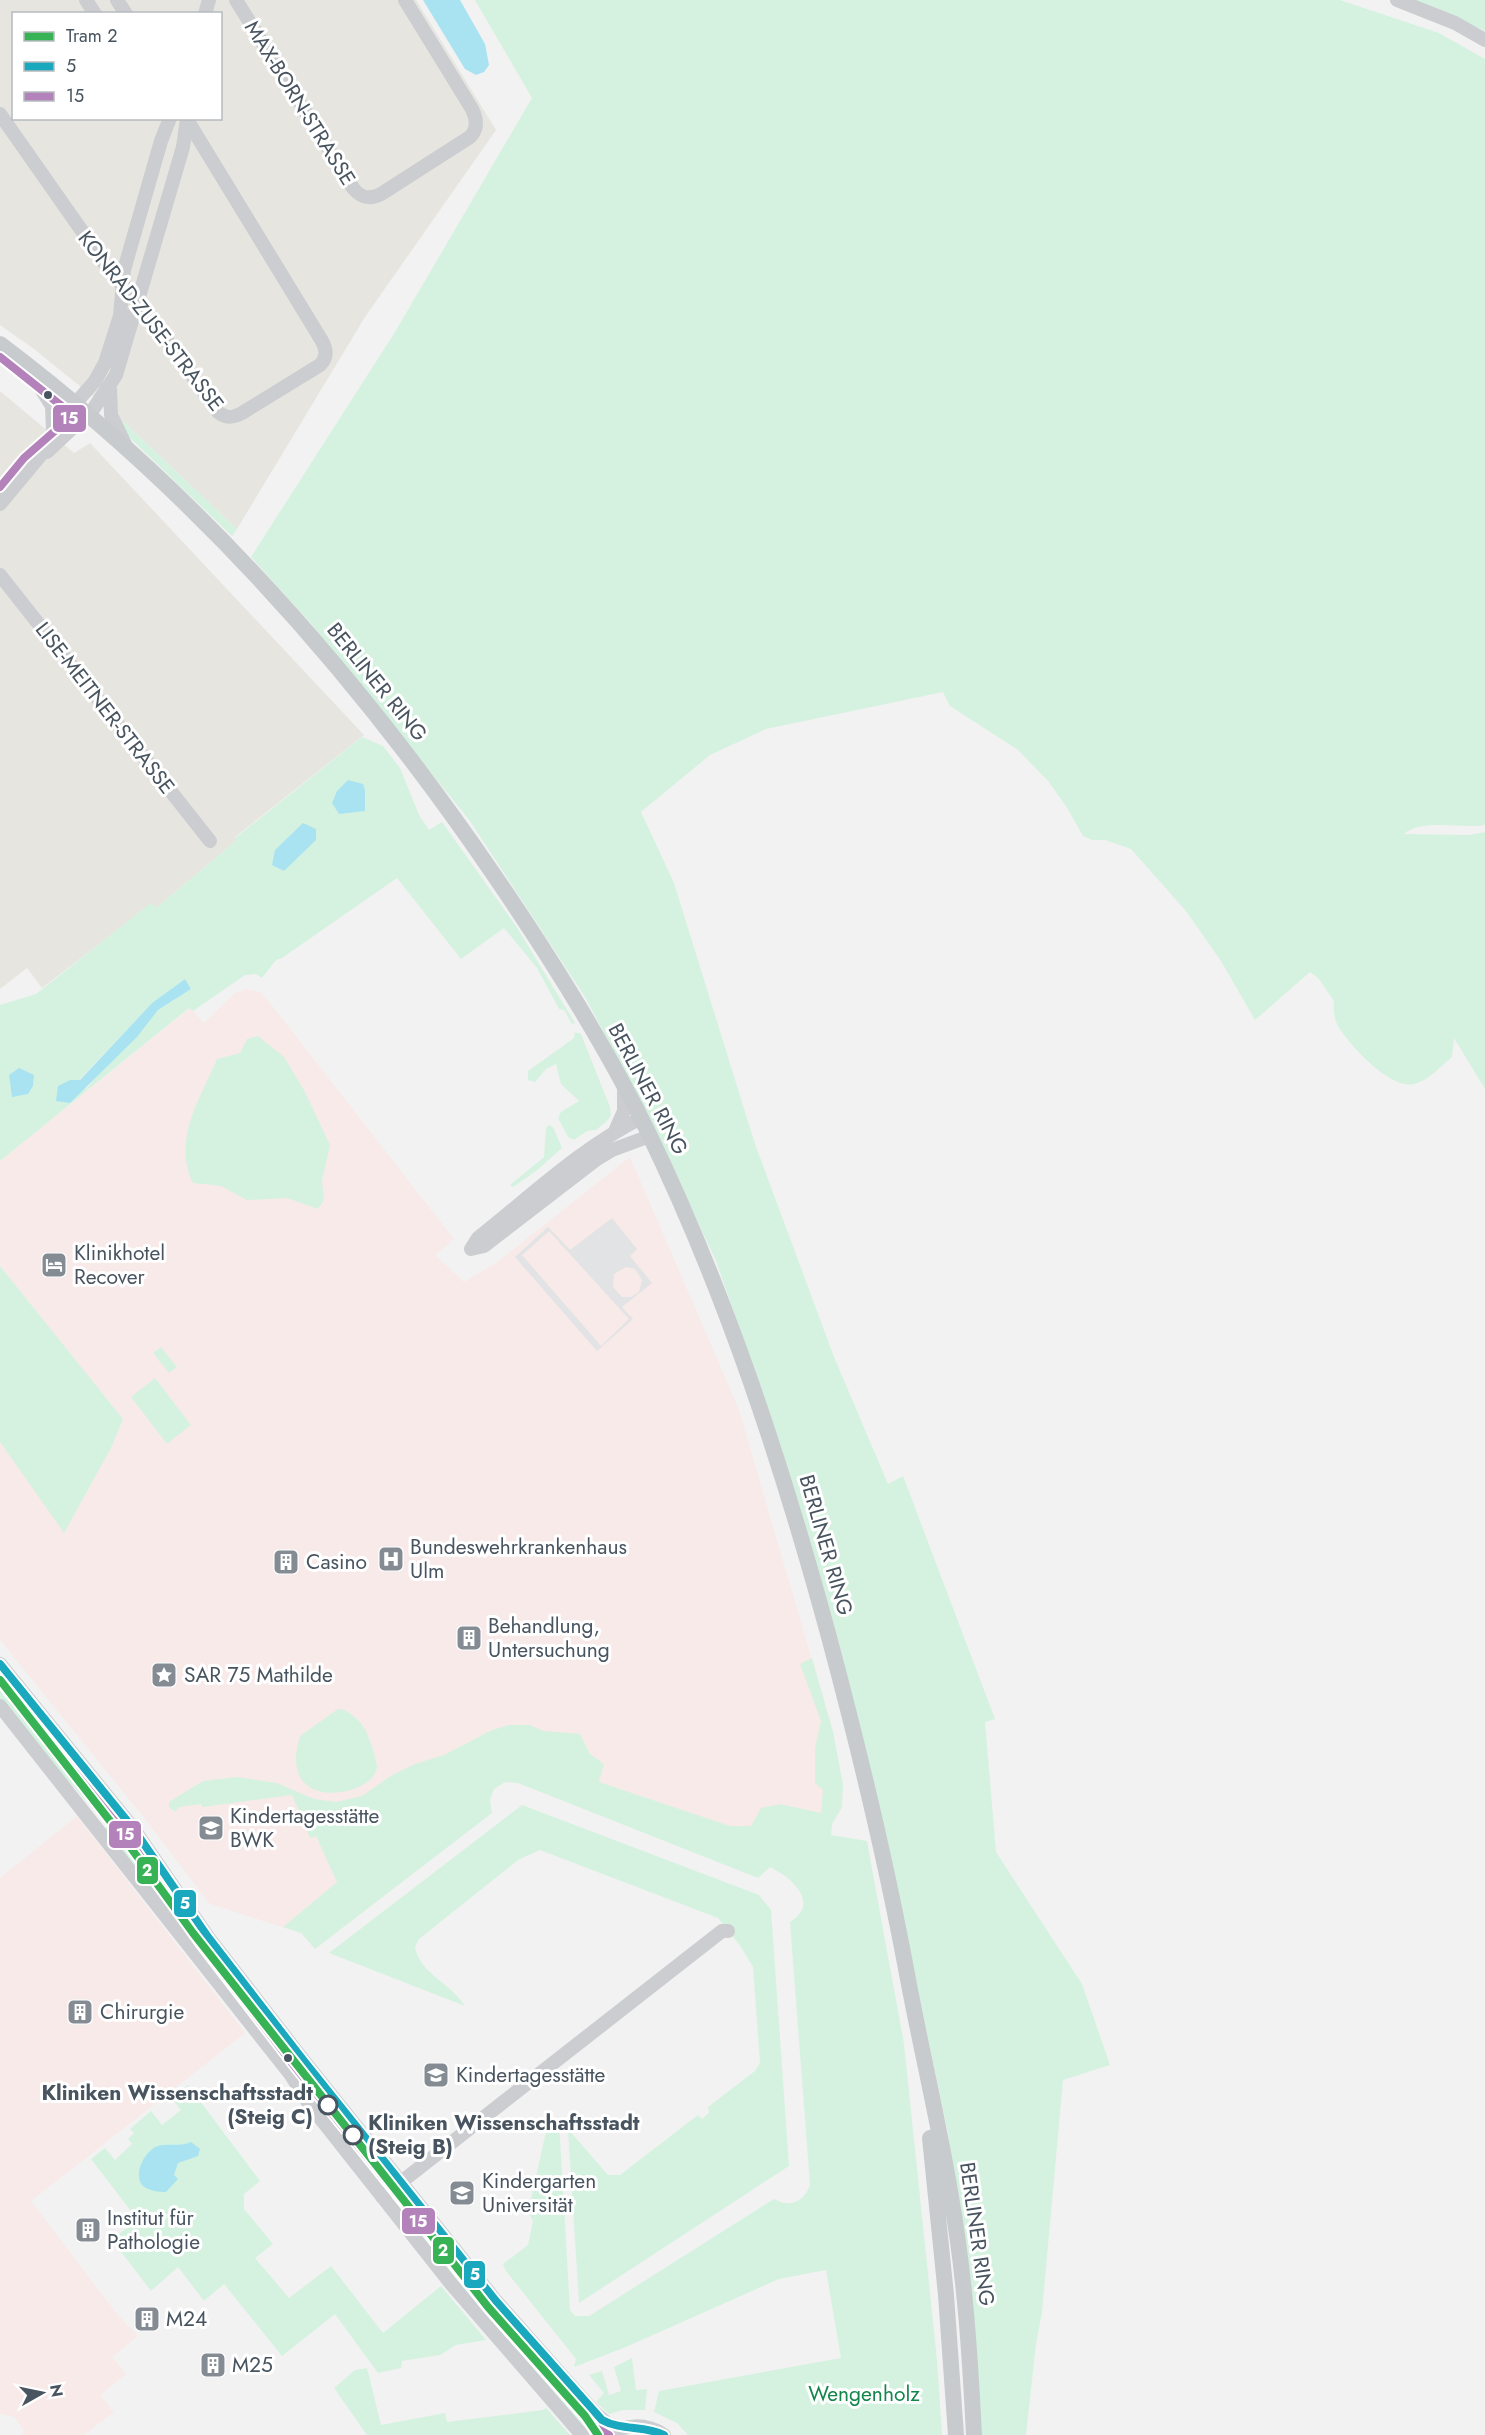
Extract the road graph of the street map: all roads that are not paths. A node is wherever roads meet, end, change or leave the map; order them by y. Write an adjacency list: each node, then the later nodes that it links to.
1 (236, 0): 2 (street, MAX-BORN-STRASSE)
2 (405, 0)
3 (1397, 0): 4 (street)
4 (1485, 40)
5 (0, 114): 9 (street, KONRAD-ZUSE-STRASSE)
6 (169, 120): 9 (street)
7 (186, 120): 10 (street)
8 (187, 120): 10 (street, KONRAD-ZUSE-STRASSE)
9 (122, 286): 10 (street, KONRAD-ZUSE-STRASSE); 14 (street)
10 (138, 304): 13 (street)
11 (0, 344): 12 (main road, BERLINER RING)
12 (25, 363): 14 (main road, BERLINER RING); 15 (street)
13 (111, 387): 14 (street); 16 (street)
14 (82, 409): 15 (street); 16 (main road, BERLINER RING); 17 (street)
15 (52, 435): 17 (street)
16 (129, 450): 21 (main road, BERLINER RING)
17 (32, 465): 18 (street)
18 (0, 504)
19 (0, 575): 20 (street, LISE-MEITNER-STRASSE)
20 (210, 841)
21 (624, 1087): 22 (main road, BERLINER RING); 23 (street)
22 (641, 1118): 23 (street); 24 (main road, BERLINER RING)
23 (615, 1131): 24 (street)
24 (650, 1136): 28 (main road, BERLINER RING)
25 (0, 1664): 29 (street)
26 (0, 1706): 30 (street)
27 (728, 1931): 29 (street)
28 (920, 2042): 35 (main road, BERLINER RING); 36 (main road, BERLINER RING)
29 (401, 2182): 30 (street); 31 (street)
30 (382, 2197): 32 (street)
31 (623, 2428): 33 (street); 34 (street)
32 (582, 2435)
33 (607, 2435)
34 (664, 2435)
35 (956, 2435)
36 (974, 2435)

